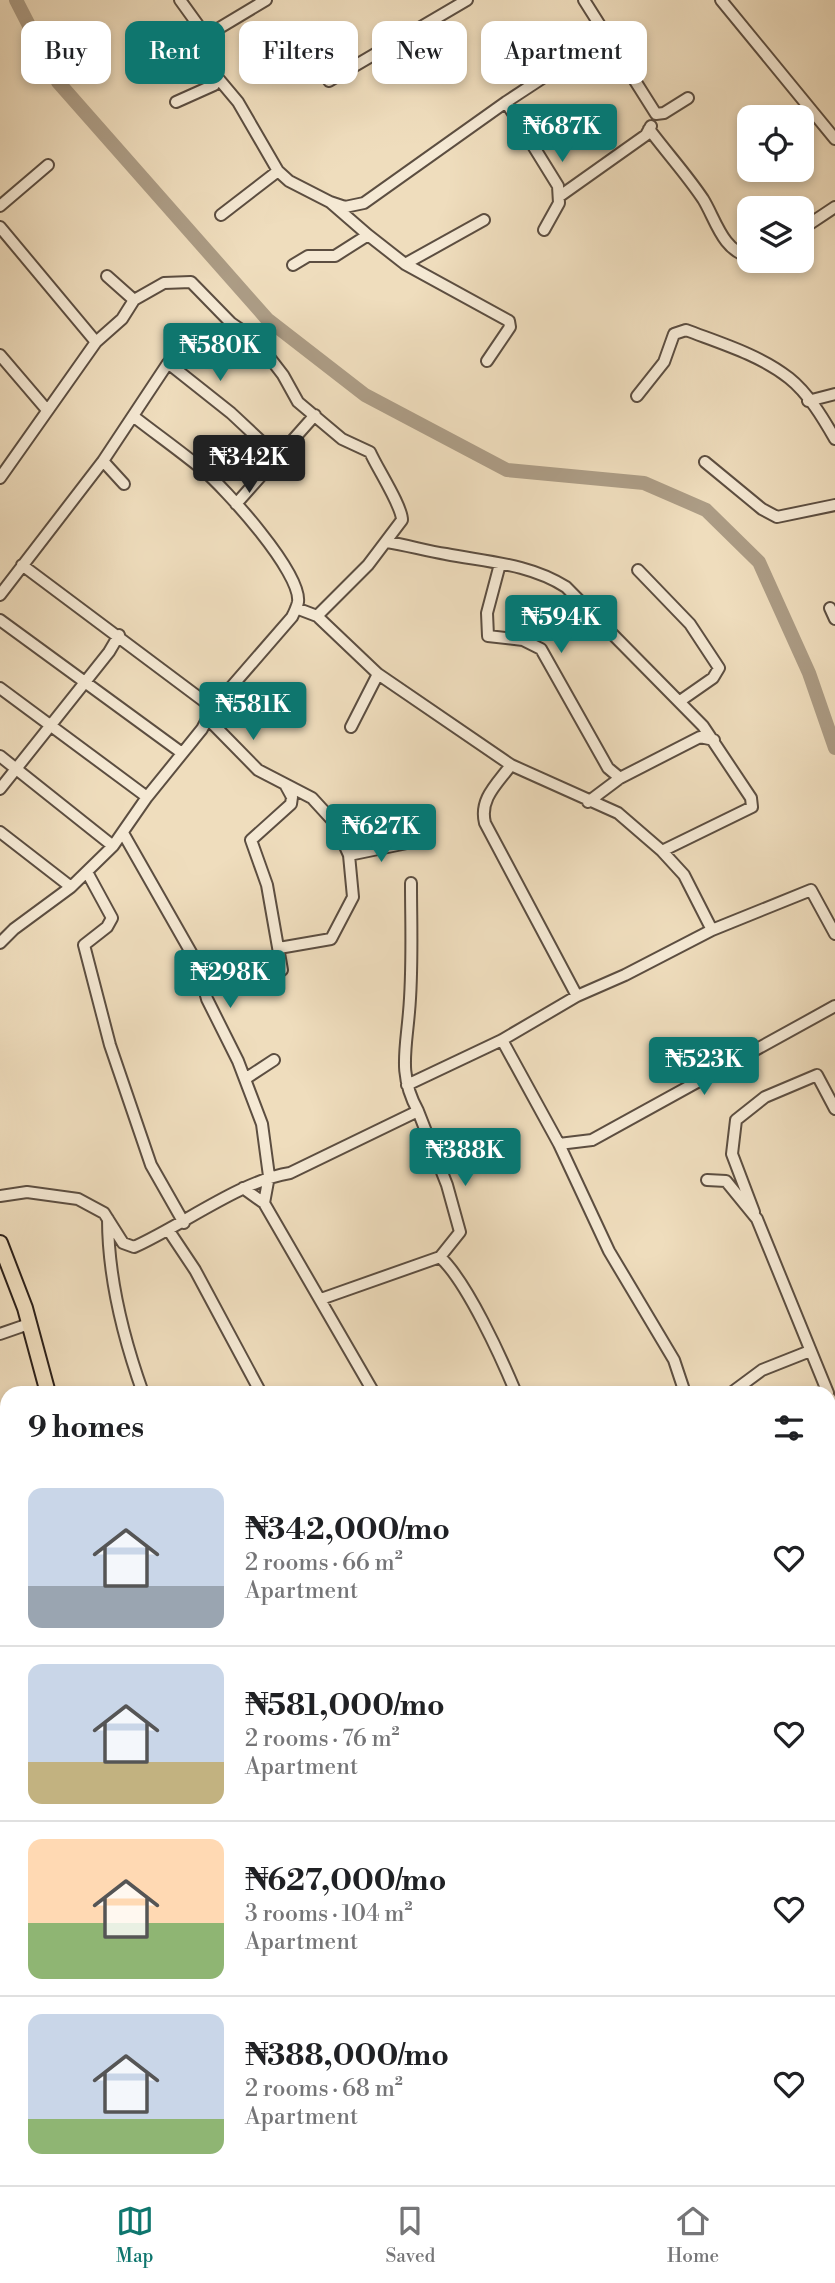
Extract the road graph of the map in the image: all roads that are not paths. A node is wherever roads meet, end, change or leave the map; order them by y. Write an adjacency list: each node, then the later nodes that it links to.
1 (180, 0): 6 (street)
2 (266, 0): 8 (street)
3 (467, 0): 9 (street)
4 (584, 0): 7 (street)
5 (721, 0): 19 (street)
6 (195, 21)
7 (596, 21)
8 (225, 24)
9 (358, 63)
10 (214, 84): 15 (street)
11 (223, 84): 21 (street)
12 (533, 84): 16 (street)
13 (636, 84): 17 (street)
14 (688, 98): 17 (street)
15 (176, 102)
16 (506, 102): 22 (street); 23 (street)
17 (656, 114): 18 (street)
18 (649, 130): 22 (street); 32 (street)
19 (835, 139)
20 (48, 165): 24 (street)
21 (278, 171): 23 (street); 26 (street)
22 (560, 195): 30 (street)
23 (330, 202): 31 (street)
24 (0, 205)
25 (835, 207): 28 (street)
26 (221, 215)
27 (484, 220): 33 (street)
28 (814, 221)
29 (0, 227): 37 (street)
30 (544, 230)
31 (368, 235): 33 (street); 34 (street)
32 (737, 251)
33 (405, 264): 39 (street)
34 (293, 265)
35 (107, 276): 36 (street)
36 (134, 300): 37 (street); 44 (street)
37 (96, 342): 43 (street)
38 (0, 355): 43 (street)
39 (487, 361)
40 (835, 394): 42 (street)
41 (636, 396): 42 (street)
42 (808, 401): 46 (street)
43 (47, 410): 50 (street)
44 (315, 415): 47 (street); 54 (street)
45 (134, 416): 47 (street); 48 (street); 52 (street)
46 (835, 439)
47 (278, 457): 52 (street)
48 (103, 461): 51 (street); 56 (street)
49 (705, 462): 53 (street)
50 (0, 478)
51 (124, 484)
52 (236, 504): 60 (street)
53 (835, 505)
54 (387, 542): 55 (street); 61 (street)
55 (500, 564): 68 (street); 77 (street)
56 (22, 565): 58 (street); 64 (street)
57 (638, 570): 68 (street)
58 (0, 595)
59 (830, 607): 62 (street)
60 (296, 608): 61 (street); 69 (street)
61 (317, 615): 65 (street)
62 (835, 619)
63 (0, 620): 66 (street)
64 (118, 635): 66 (street); 69 (street)
65 (378, 674): 71 (street); 75 (street)
66 (84, 681): 70 (street); 73 (street)
67 (0, 688): 70 (street)
68 (680, 701): 72 (street)
69 (210, 713): 73 (street); 78 (street)
70 (50, 725): 76 (street); 80 (street)
71 (351, 727)
72 (702, 731): 77 (street); 86 (street)
73 (182, 753): 80 (street)
74 (0, 756): 76 (street)
75 (511, 765): 81 (street); 96 (street)
76 (16, 768): 79 (street); 85 (street)
77 (620, 778): 81 (street)
78 (284, 784): 87 (street); 94 (street)
79 (0, 789)
80 (146, 797): 83 (street)
81 (588, 802): 86 (street)
82 (0, 832): 90 (street)
83 (123, 834): 85 (street); 100 (street)
84 (407, 843): 87 (street)
85 (113, 846): 88 (street)
86 (662, 851): 91 (street)
87 (349, 855): 94 (street)
88 (87, 872): 90 (street); 112 (street)
89 (411, 883): 101 (street)
90 (71, 887): 93 (street)
91 (712, 930): 92 (street); 96 (street)
92 (835, 934)
93 (0, 943)
94 (279, 948): 95 (street)
95 (282, 970)
96 (577, 996): 98 (street)
97 (835, 1006): 104 (street)
98 (502, 1040): 101 (street); 104 (street)
99 (274, 1060): 100 (street)
100 (245, 1079): 105 (street)
101 (407, 1085): 103 (street)
102 (835, 1109): 111 (street)
103 (418, 1111): 105 (street); 115 (street)
104 (559, 1144): 127 (street)
105 (269, 1176): 107 (street); 109 (street)
106 (707, 1180): 111 (street)
107 (243, 1188): 109 (street); 112 (street)
108 (0, 1196): 110 (street)
109 (264, 1203): 117 (street)
110 (108, 1217): 113 (street); 123 (street)
111 (757, 1219): 120 (street)
112 (184, 1223): 113 (street)
113 (169, 1231): 124 (street)
114 (0, 1243): 122 (main road)
115 (440, 1256): 117 (street); 126 (street)
116 (0, 1262): 118 (main road)
117 (321, 1299): 125 (street)
118 (23, 1326): 119 (street); 121 (main road)
119 (0, 1334)
120 (810, 1352): 128 (street); 129 (street)
121 (39, 1386)
122 (46, 1386)
123 (141, 1386)
124 (257, 1386)
125 (370, 1386)
126 (513, 1386)
127 (683, 1386)
128 (740, 1386)
129 (825, 1386)

